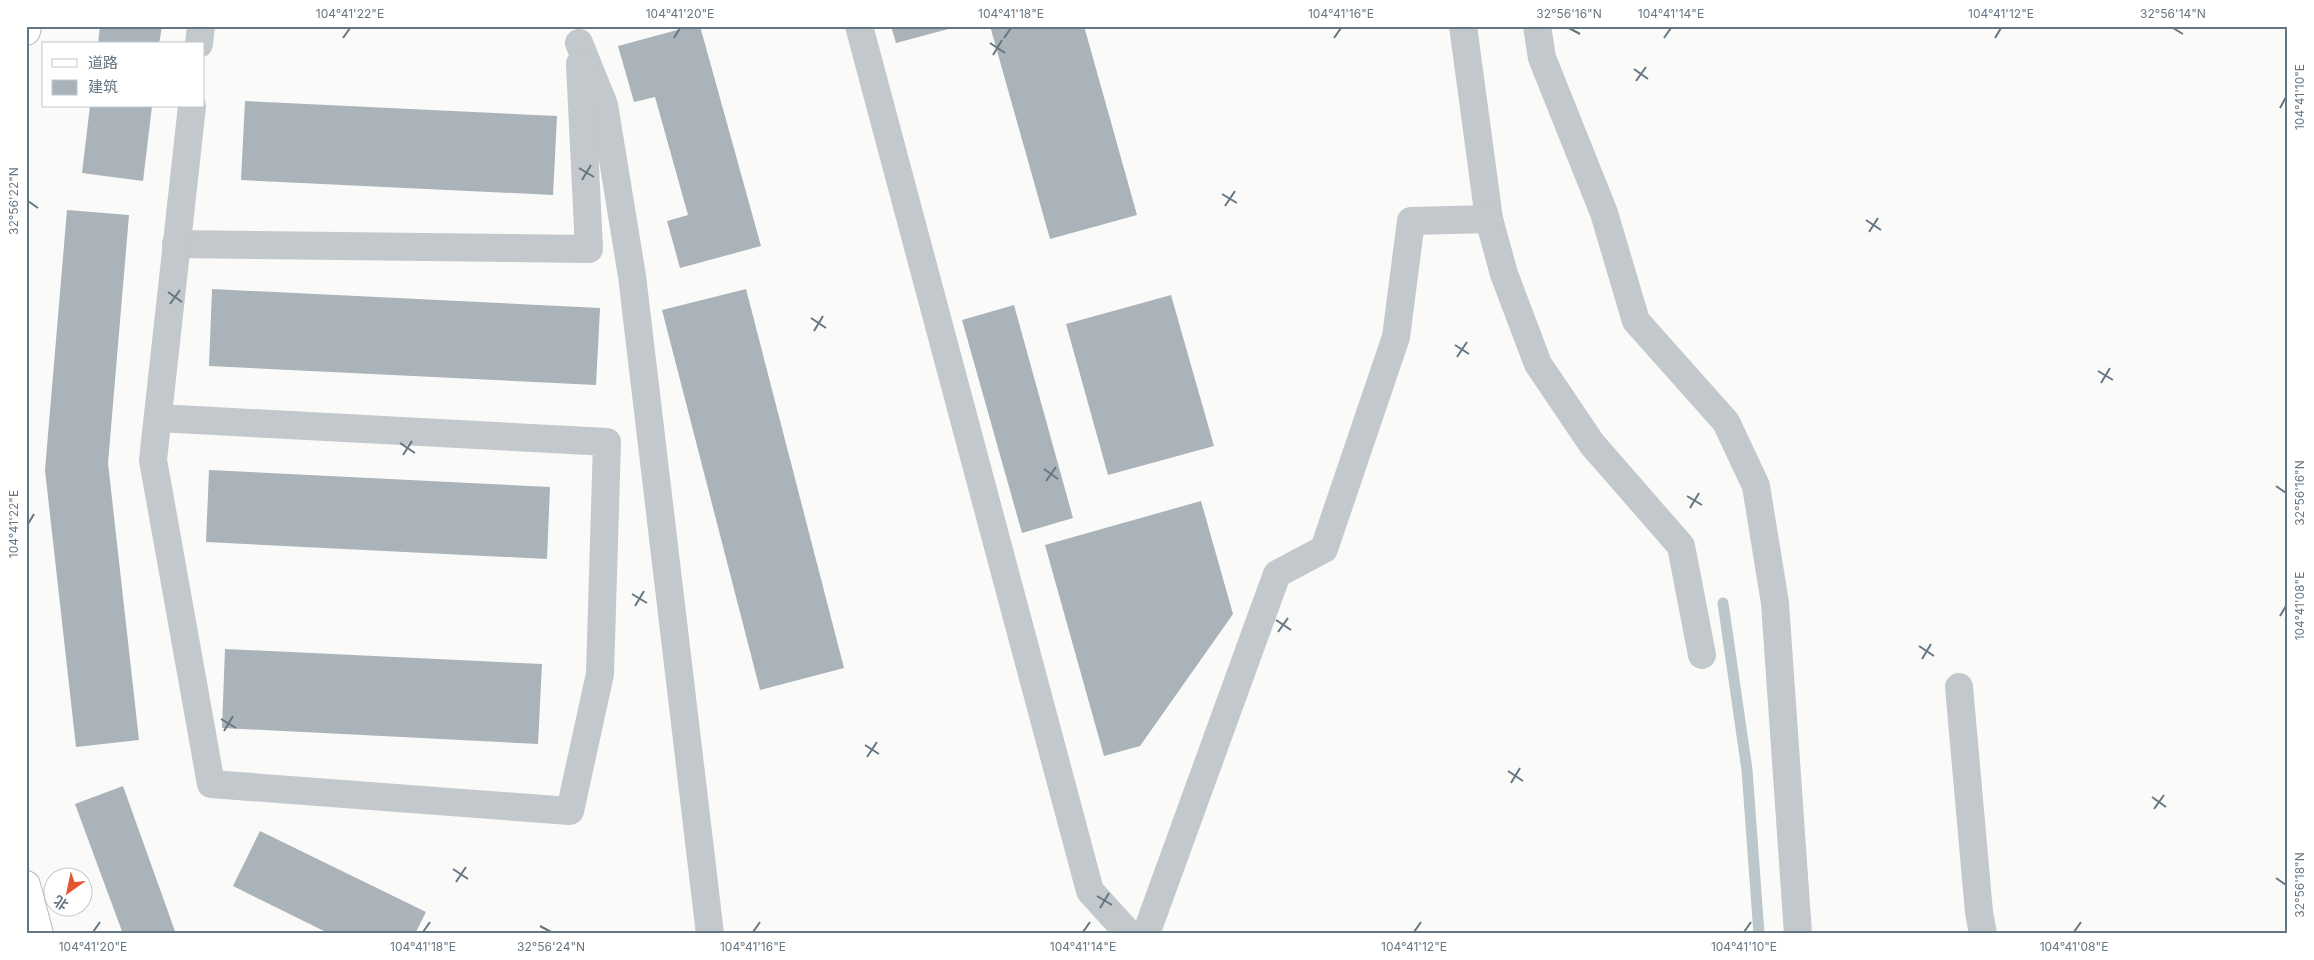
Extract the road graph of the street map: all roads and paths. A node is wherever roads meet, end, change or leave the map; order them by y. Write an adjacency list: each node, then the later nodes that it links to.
1 (27, 26): 6 (street)
2 (201, 26): 8 (street)
3 (859, 26): 18 (street)
4 (1462, 26): 10 (street)
5 (1537, 26): 20 (street)
6 (26, 31)
7 (577, 35): 11 (street); 17 (street)
8 (199, 42)
9 (192, 108): 11 (street)
10 (1489, 219): 13 (street); 19 (street)
11 (176, 244): 12 (street)
12 (158, 418): 12 (street)
13 (1702, 655)
14 (1959, 688): 21 (street)
15 (26, 885): 16 (street)
16 (39, 934)
17 (710, 934)
18 (1130, 934)
19 (1146, 934)
20 (1798, 934)
21 (1983, 934)

